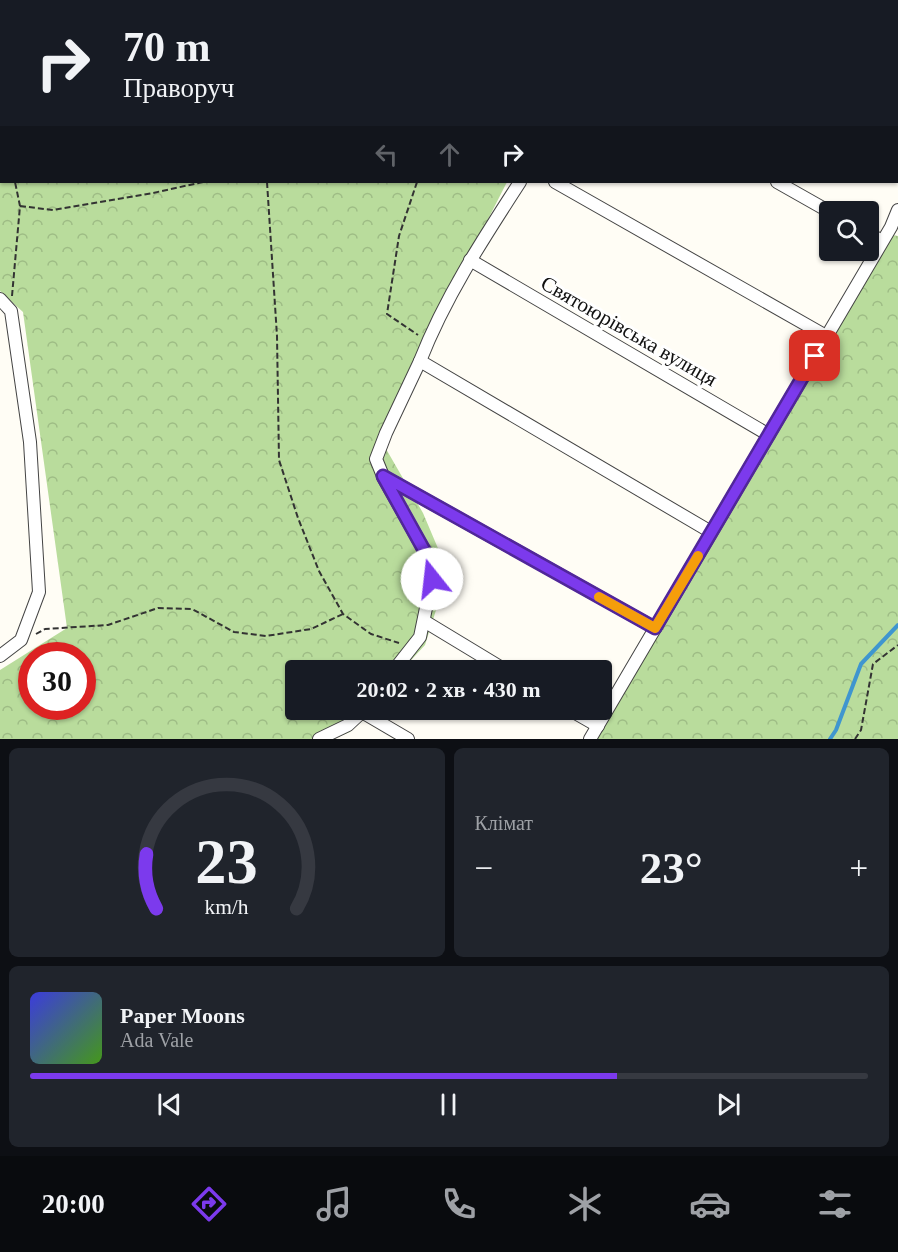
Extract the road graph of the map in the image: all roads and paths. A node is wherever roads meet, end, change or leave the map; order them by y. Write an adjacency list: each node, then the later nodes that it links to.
1 (15, 183): 8 (path)
2 (198, 183): 8 (path)
3 (267, 183): 22 (path)
4 (417, 183): 17 (path)
5 (519, 183): 13 (street)
6 (557, 183): 16 (street)
7 (779, 183): 9 (street)
8 (20, 206): 15 (path)
9 (819, 206)
10 (898, 210): 12 (street)
11 (879, 239): 12 (street)
12 (882, 241): 16 (street)
13 (470, 260): 17 (street); 19 (street, Святоюрівська вулиця)
14 (0, 298): 15 (street)
15 (11, 311): 26 (street)
16 (826, 336): 19 (street)
17 (428, 342): 18 (street)
18 (420, 361): 20 (street); 21 (street)
19 (769, 435): 21 (street)
20 (383, 476): 23 (street); 24 (street)
21 (711, 532): 24 (street)
22 (343, 614): 25 (path); 26 (path)
23 (424, 621): 25 (street); 30 (street)
24 (655, 628): 34 (street)
25 (420, 637): 29 (street)
26 (21, 640): 28 (street)
27 (898, 645): 38 (path)
28 (0, 656)
29 (402, 660)
30 (489, 660)
31 (353, 720): 35 (street)
32 (377, 720): 36 (street)
33 (588, 720): 34 (street)
34 (598, 726): 37 (street)
35 (319, 739)
36 (408, 739)
37 (590, 739)
38 (855, 739)

